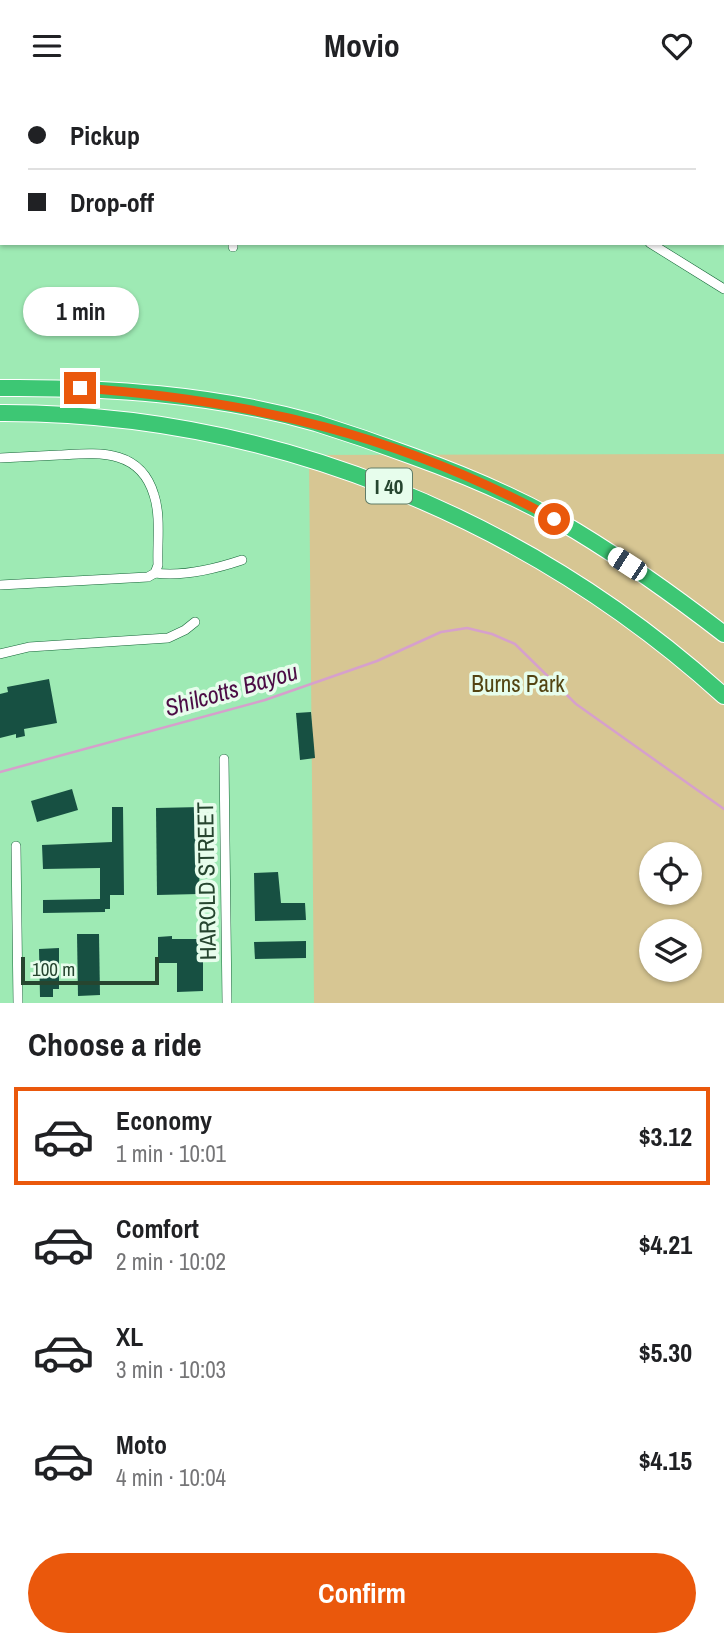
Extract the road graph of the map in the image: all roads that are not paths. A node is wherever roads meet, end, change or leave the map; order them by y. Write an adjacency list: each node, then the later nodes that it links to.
1 (653, 245): 2 (street)
2 (721, 285)
3 (0, 388): 10 (highway, I 40)
4 (0, 414): 12 (highway, I 40)
5 (0, 458): 7 (street)
6 (242, 560): 7 (street)
7 (155, 573): 8 (street)
8 (0, 585)
9 (195, 622): 11 (street)
10 (724, 634)
11 (0, 654)
12 (724, 696)
13 (224, 759): 16 (street, HAROLD STREET)
14 (16, 846): 15 (street)
15 (18, 1003)
16 (226, 1003)

